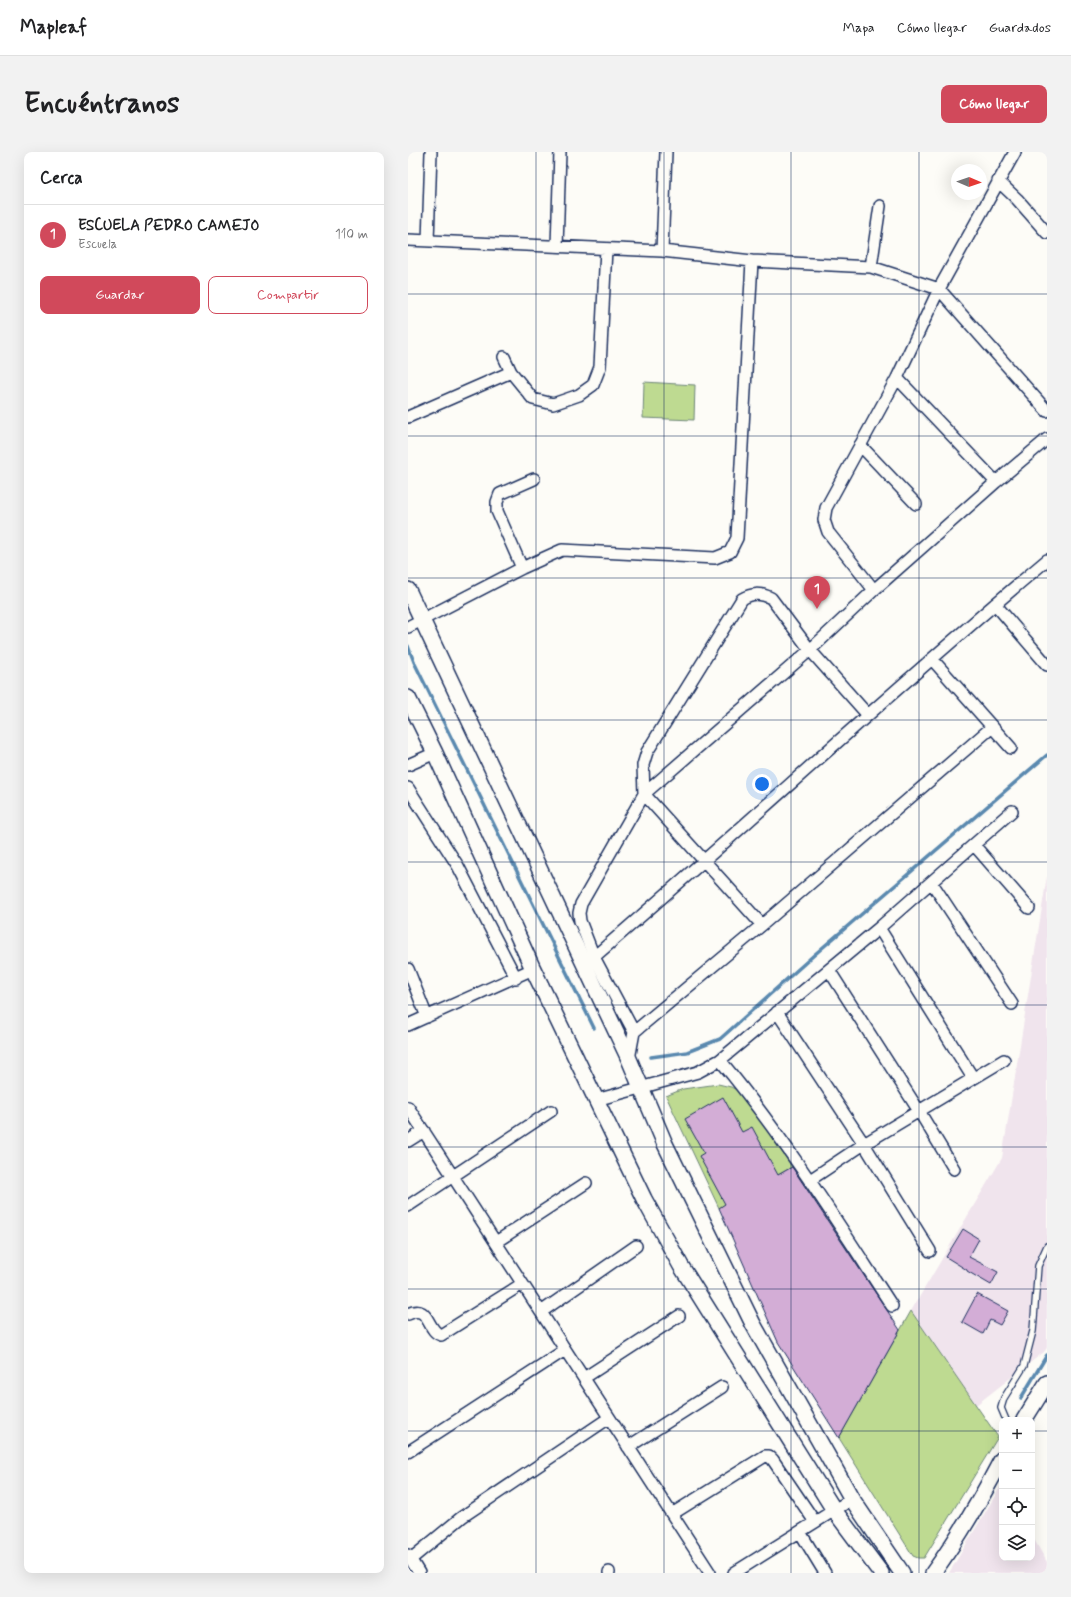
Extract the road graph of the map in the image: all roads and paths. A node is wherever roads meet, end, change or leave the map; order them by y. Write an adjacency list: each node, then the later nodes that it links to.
1 (431, 152): 9 (street)
2 (560, 152): 10 (street)
3 (666, 152): 12 (street)
4 (1015, 152): 5 (street)
5 (998, 181): 7 (street); 15 (street)
6 (880, 206): 14 (street)
7 (1047, 233)
8 (408, 240): 9 (street)
9 (428, 241): 10 (street)
10 (557, 246): 11 (street)
11 (606, 249): 12 (street); 17 (street)
12 (662, 251): 13 (street)
13 (752, 261): 14 (street); 27 (street)
14 (871, 267): 15 (street)
15 (939, 288): 18 (street); 19 (street)
16 (504, 357): 17 (street)
17 (511, 372): 20 (street)
18 (897, 378): 22 (street); 24 (street)
19 (1047, 411)
20 (408, 417)
21 (1047, 439): 24 (street)
22 (860, 446): 25 (street); 29 (street)
23 (534, 479): 27 (street)
24 (996, 482): 29 (street)
25 (916, 504)
26 (1047, 560): 30 (street)
27 (522, 568): 31 (street)
28 (408, 590): 31 (main road)
29 (874, 590): 32 (street)
30 (995, 604): 33 (street); 34 (street)
31 (415, 624): 60 (main road)
32 (810, 650): 36 (street); 42 (street); 42 (street)
33 (932, 659): 36 (street); 37 (street)
34 (1047, 665)
35 (408, 698): 39 (main road)
36 (867, 714): 45 (street)
37 (992, 728): 38 (street); 48 (street)
38 (1011, 748)
39 (435, 753): 40 (street); 52 (main road)
40 (408, 765)
41 (408, 788): 54 (street)
42 (644, 794): 45 (street); 50 (street)
43 (1012, 811): 44 (street)
44 (974, 845): 46 (street); 47 (street)
45 (704, 862): 48 (street); 50 (street)
46 (932, 883): 49 (street); 55 (street)
47 (1029, 908)
48 (762, 925): 59 (street)
49 (879, 928): 53 (street); 63 (street)
50 (594, 957): 59 (street)
51 (408, 969): 57 (street)
52 (533, 969): 54 (street); 65 (main road)
53 (829, 970): 56 (street); 68 (street)
54 (516, 978): 57 (street)
55 (1012, 1004)
56 (777, 1012): 61 (street); 71 (street)
57 (427, 1017): 58 (street)
58 (408, 1025)
59 (634, 1032): 60 (street)
60 (629, 1059): 64 (main road)
61 (720, 1060): 64 (street); 74 (street)
62 (1004, 1060): 63 (street)
63 (974, 1078): 68 (street)
64 (641, 1087): 65 (street); 96 (main road)
65 (596, 1100): 97 (main road)
66 (408, 1107): 69 (street)
67 (551, 1111): 73 (street)
68 (919, 1111): 71 (street); 72 (street)
69 (424, 1131): 70 (street); 73 (street)
70 (408, 1141)
71 (864, 1144): 74 (street); 80 (street)
72 (954, 1170)
73 (452, 1175): 76 (street); 77 (street)
74 (810, 1180): 82 (street)
75 (586, 1183): 77 (street)
76 (408, 1206)
77 (496, 1242): 81 (street)
78 (636, 1246): 83 (street)
79 (1047, 1246): 90 (lane)
80 (930, 1251)
81 (522, 1284): 83 (street); 84 (street)
82 (892, 1306)
83 (541, 1312): 86 (street)
84 (408, 1314)
85 (679, 1316): 87 (street)
86 (566, 1350): 87 (street); 94 (street)
87 (584, 1378): 92 (street)
88 (1047, 1383): 91 (main road)
89 (722, 1387): 93 (street)
90 (1005, 1417)
91 (1026, 1417)
92 (609, 1418): 93 (street); 101 (street)
93 (628, 1447): 98 (street)
94 (408, 1452)
95 (999, 1465): 107 (main road)
96 (852, 1499): 97 (street); 102 (main road)
97 (834, 1510): 99 (street); 102 (main road)
98 (672, 1514): 99 (street); 104 (street)
99 (815, 1522): 100 (street)
100 (800, 1532): 105 (street); 106 (street)
101 (409, 1557): 103 (street)
102 (891, 1571)
103 (419, 1573)
104 (710, 1573)
105 (734, 1573)
106 (825, 1573)
107 (933, 1573)

